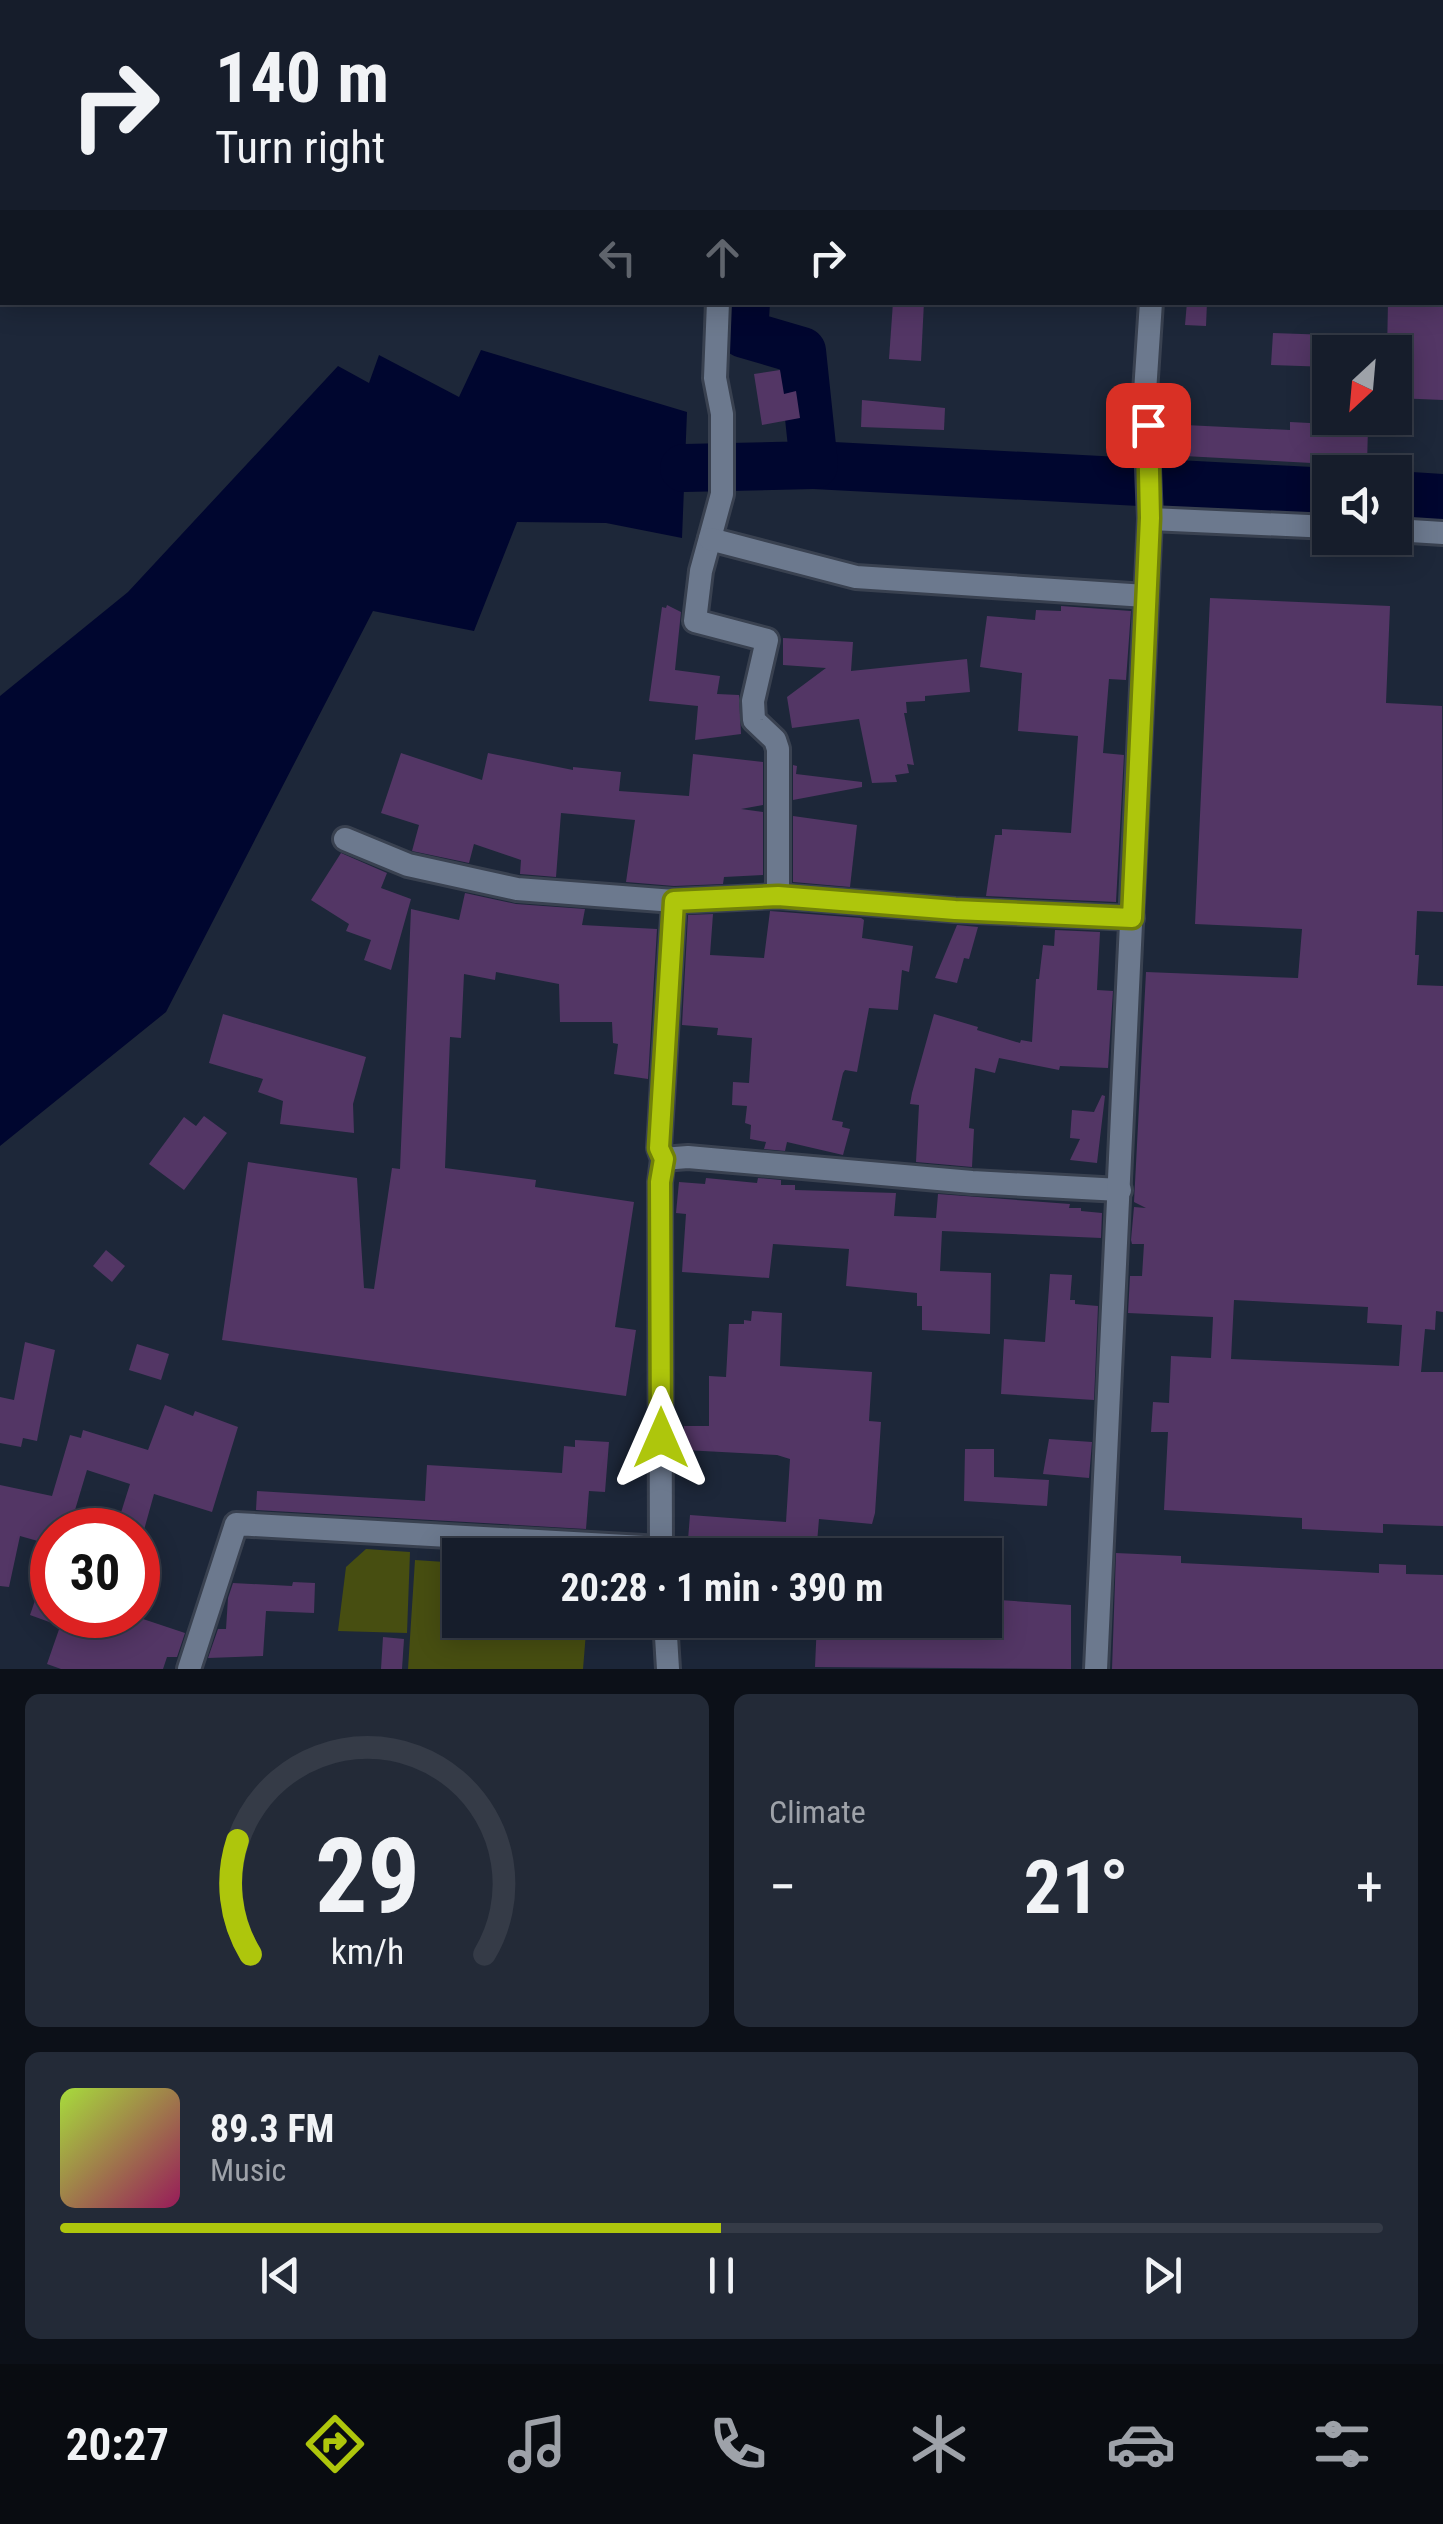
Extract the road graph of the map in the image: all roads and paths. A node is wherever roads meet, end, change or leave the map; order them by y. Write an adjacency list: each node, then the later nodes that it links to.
1 (718, 305): 7 (street)
2 (1150, 305): 3 (street)
3 (1150, 518): 4 (street); 8 (street)
4 (1312, 526)
5 (1412, 531): 6 (street)
6 (1443, 533)
7 (710, 538): 8 (street); 10 (street)
8 (1146, 596): 12 (street)
9 (344, 839): 11 (street)
10 (778, 896): 11 (street); 12 (street)
11 (674, 901): 13 (street)
12 (1132, 918): 14 (street)
13 (664, 1159): 14 (street); 16 (street)
14 (1120, 1190): 20 (street)
15 (448, 1538): 18 (street)
16 (661, 1538)
17 (666, 1638): 19 (street)
18 (189, 1669)
19 (668, 1669)
20 (1096, 1669)

